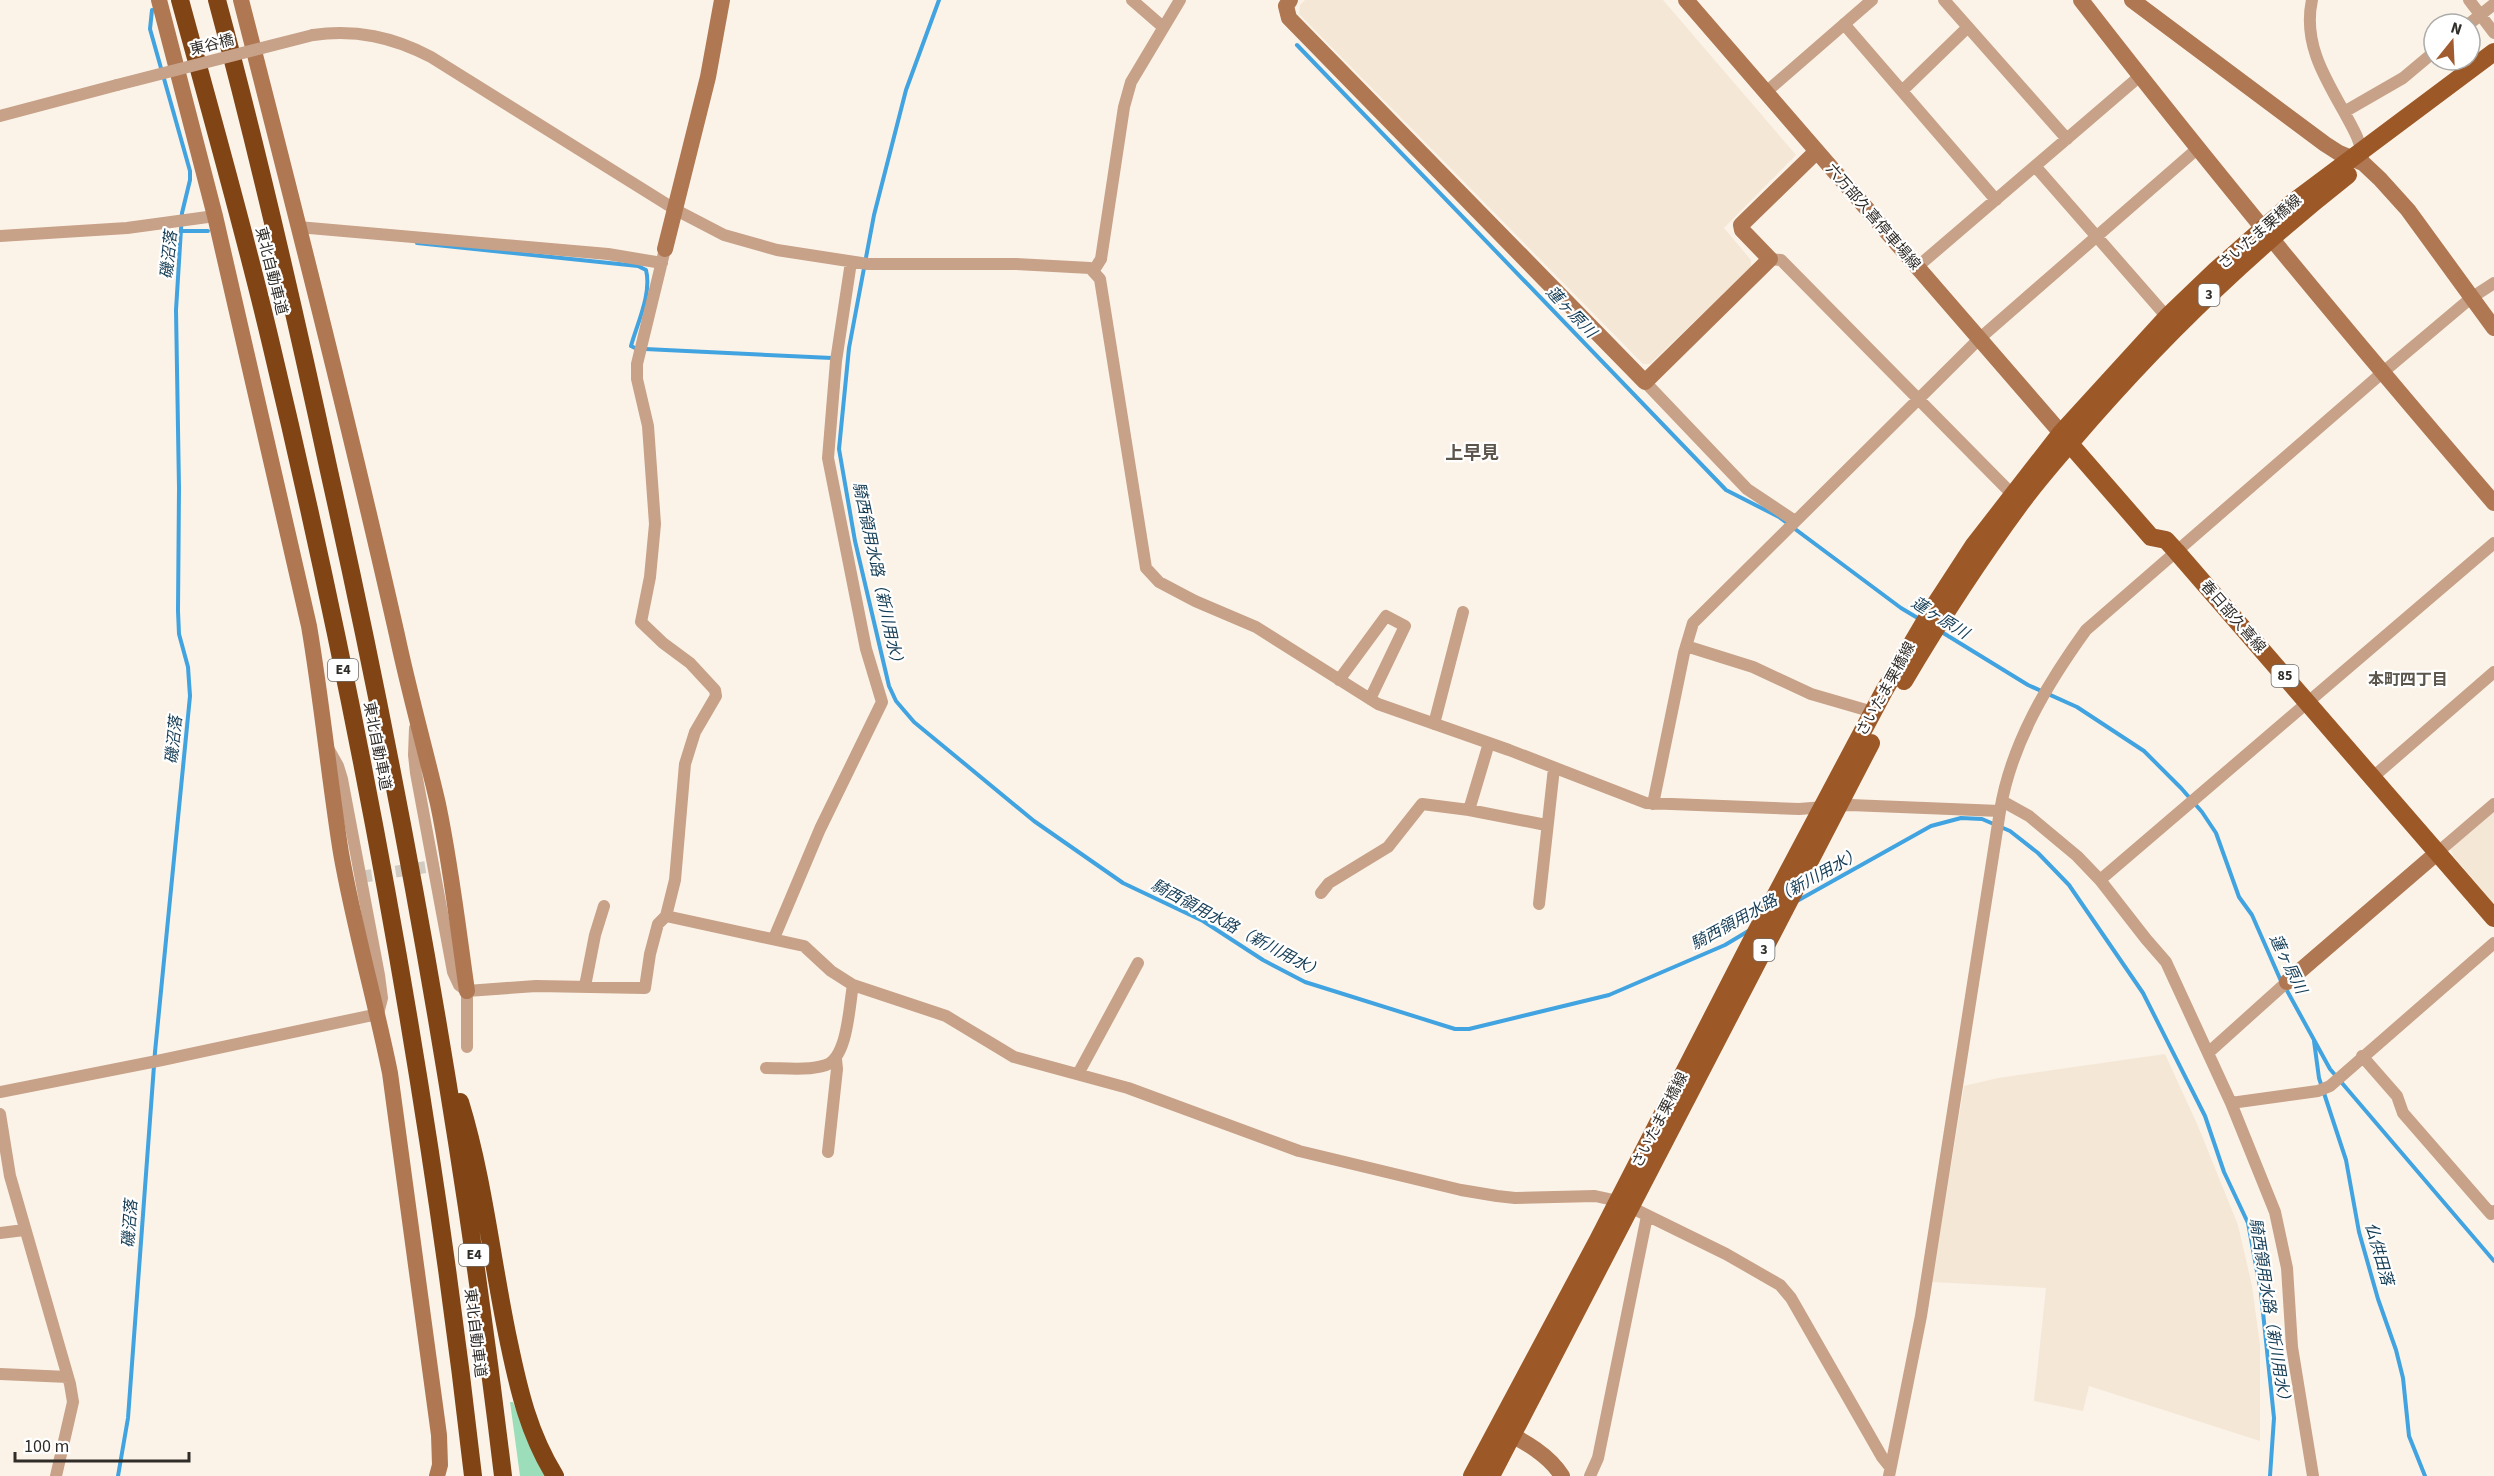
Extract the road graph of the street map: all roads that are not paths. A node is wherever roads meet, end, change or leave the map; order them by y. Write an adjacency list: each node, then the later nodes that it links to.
1 (159, 0): 37 (street)
2 (180, 0): 109 (highway, 東北自動車道 / E4)
3 (217, 0): 93 (highway, 東北自動車道 / E4)
4 (241, 0): 38 (street)
5 (722, 0): 36 (street)
6 (1132, 0): 19 (street)
7 (1180, 0): 19 (street)
8 (1290, 0): 53 (street)
9 (1686, 0): 27 (street, 六万部久喜停車場線)
10 (1944, 0): 20 (street)
11 (2081, 0): 25 (street)
12 (2132, 0): 33 (street)
13 (2312, 0): 28 (street)
14 (1867, 2): 18 (street)
15 (2494, 4): 16 (street)
16 (2482, 13)
17 (2482, 18): 21 (street)
18 (1844, 24): 26 (street); 27 (street)
19 (1164, 27): 46 (street)
20 (1968, 27): 26 (street); 30 (street)
21 (2494, 33)
22 (2494, 52): 33 (main road, さいたま栗橋線 / 3)
23 (2422, 62): 28 (street)
24 (2494, 68): 33 (main road, さいたま栗橋線 / 3)
25 (2140, 76): 30 (street); 31 (street)
26 (1902, 91): 35 (street)
27 (1766, 92): 32 (street, 六万部久喜停車場線)
28 (2344, 112): 33 (street)
29 (0, 116): 36 (street, 東谷橋, bridge)
30 (2067, 139): 34 (street)
31 (2197, 149): 39 (street); 41 (street)
32 (1816, 151): 43 (street); 45 (street, 六万部久喜停車場線)
33 (2359, 158): 39 (main road, さいたま栗橋線 / 3); 48 (street)
34 (2035, 166): 35 (street); 41 (street)
35 (1996, 200): 45 (street)
36 (676, 210): 42 (street); 44 (street, 東谷橋)
37 (215, 216): 40 (street); 92 (street)
38 (298, 227): 42 (street); 91 (street)
39 (2267, 233): 49 (main road, さいたま栗橋線 / 3); 52 (street); 55 (main road, さいたま栗橋線 / 3)
40 (0, 236)
41 (2097, 236): 49 (street); 51 (street)
42 (664, 256): 83 (street)
43 (1770, 259): 53 (street); 54 (street)
44 (859, 263): 46 (street, 東谷橋); 85 (street)
45 (1916, 268): 51 (street, 六万部久喜停車場線)
46 (1094, 270): 64 (street)
47 (2494, 283): 48 (street)
48 (2471, 298): 50 (street); 52 (street)
49 (2167, 317): 55 (main road, さいたま栗橋線 / 3)
50 (2494, 328)
51 (1978, 339): 54 (street); 55 (street, 六万部久喜停車場線)
52 (2382, 374): 57 (street); 60 (street)
53 (1645, 382): 58 (street)
54 (1918, 398): 56 (street); 58 (street)
55 (2066, 439): 56 (main road, さいたま栗橋線 / 3); 60 (main road, 春日部久喜線 / 85); 75 (main road, さいたま栗橋線 / 3)
56 (2012, 494): 67 (main road, さいたま栗橋線 / 3)
57 (2494, 503)
58 (1795, 521): 62 (street)
59 (2494, 543): 66 (street)
60 (2175, 551): 66 (main road, 春日部久喜線 / 85); 74 (street)
61 (1463, 612): 68 (street)
62 (1686, 646): 67 (street); 72 (street)
63 (2494, 672): 71 (street)
64 (1339, 680): 65 (street); 65 (street)
65 (1370, 699): 68 (street)
66 (2308, 703): 71 (main road, 春日部久喜線 / 85); 79 (street)
67 (1873, 712): 75 (main road, さいたま栗橋線 / 3)
68 (1434, 724): 69 (street)
69 (1490, 743): 70 (street); 76 (street)
70 (1554, 768): 72 (street); 77 (street)
71 (2373, 777): 78 (main road, 春日部久喜線 / 85)
72 (1653, 804): 75 (street)
73 (2494, 804): 78 (street)
74 (2001, 806): 75 (street); 79 (street); 114 (street)
75 (1829, 807): 104 (main road, さいたま栗橋線 / 3)
76 (1469, 810): 77 (street); 80 (street)
77 (1546, 825): 81 (street)
78 (2438, 852): 84 (main road, 春日部久喜線 / 85); 88 (street)
79 (2100, 880): 95 (street)
80 (1321, 893)
81 (1539, 904)
82 (604, 906): 90 (street)
83 (666, 916): 85 (street); 90 (street)
84 (2494, 918)
85 (774, 938): 89 (street)
86 (2494, 943): 96 (street)
87 (1138, 963): 99 (street)
88 (2287, 982): 95 (street)
89 (853, 985): 97 (street); 99 (street)
90 (585, 986): 91 (street)
91 (467, 991): 94 (street)
92 (378, 1014): 100 (street); 116 (street)
93 (440, 1034): 119 (highway, 東北自動車道 / E4); 120 (highway)
94 (468, 1047)
95 (2208, 1053): 101 (street)
96 (2362, 1056): 101 (street); 105 (street)
97 (836, 1059): 98 (street); 103 (street)
98 (765, 1068)
99 (1078, 1074): 104 (street)
100 (0, 1092)
101 (2231, 1103): 125 (street)
102 (0, 1114): 107 (street)
103 (828, 1152)
104 (1624, 1205): 106 (street); 112 (main road, さいたま栗橋線 / 3); 113 (main road, さいたま栗橋線 / 3)
105 (2494, 1211)
106 (1647, 1216): 114 (street); 124 (street)
107 (24, 1230): 108 (street); 111 (street)
108 (0, 1233)
109 (459, 1349): 117 (highway); 118 (highway, 東北自動車道 / E4)
110 (0, 1374): 111 (street)
111 (68, 1377): 115 (street)
112 (1497, 1427): 113 (street); 121 (main road, さいたま栗橋線 / 3)
113 (1513, 1436): 122 (main road, さいたま栗橋線 / 3); 123 (street)
114 (1889, 1471)
115 (56, 1476)
116 (437, 1476)
117 (464, 1476)
118 (474, 1476)
119 (503, 1476)
120 (555, 1476)
121 (1472, 1476)
122 (1491, 1476)
123 (1562, 1476)
124 (1590, 1476)
125 (2313, 1476)

